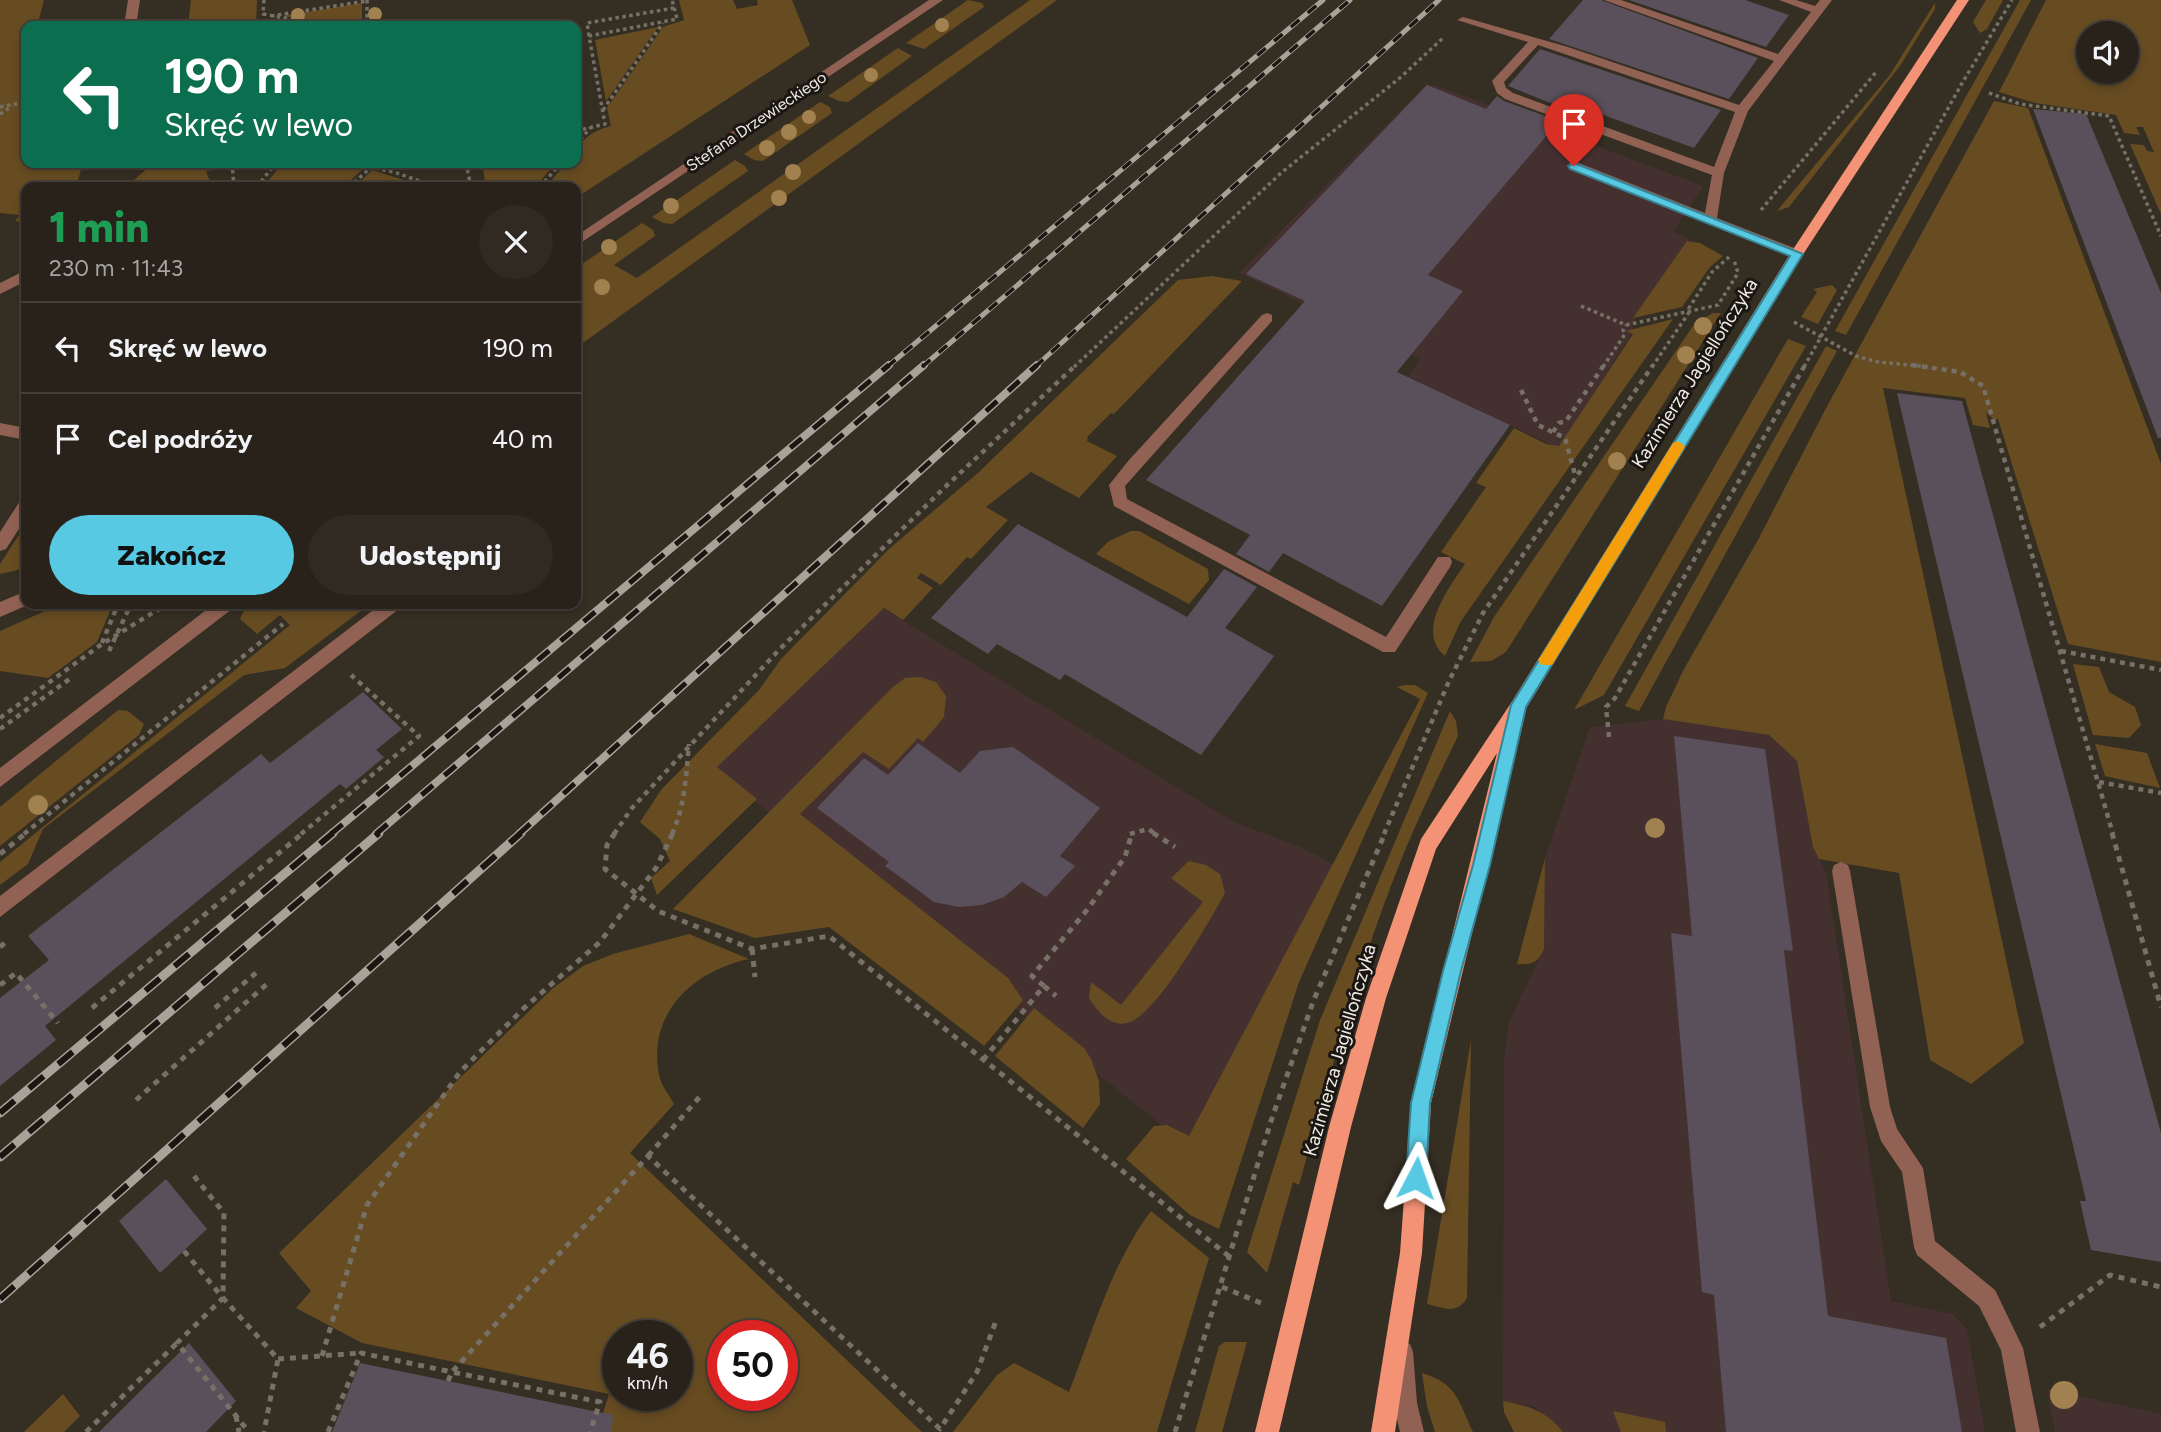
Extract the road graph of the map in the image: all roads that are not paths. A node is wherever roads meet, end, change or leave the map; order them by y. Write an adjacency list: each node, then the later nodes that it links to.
1 (134, 0): 9 (street)
2 (937, 0): 16 (street, Stefana Drzewieckiego)
3 (1610, 0): 11 (street)
4 (1785, 0): 7 (street)
5 (1826, 0): 7 (street)
6 (1963, 0): 17 (main road, Kazimierza Jagiellończyka)
7 (1818, 11): 11 (street)
8 (1463, 20): 10 (street)
9 (131, 21)
10 (1535, 42): 12 (street); 14 (street)
11 (1780, 59): 12 (street)
12 (1742, 110): 14 (street)
13 (1574, 166): 15 (street)
14 (1718, 173): 15 (street)
15 (1710, 220): 17 (street)
16 (581, 239)
17 (1797, 254): 30 (main road, Kazimierza Jagiellończyka)
18 (21, 278): 19 (street)
19 (0, 289)
20 (1267, 318): 25 (street)
21 (0, 429): 22 (street)
22 (21, 433)
23 (21, 513): 24 (street)
24 (0, 545)
25 (1444, 562)
26 (21, 600): 29 (street)
27 (219, 609): 31 (street)
28 (387, 609): 33 (street)
29 (0, 610)
30 (1518, 705): 34 (main road, Kazimierza Jagiellończyka); 35 (main road, Kazimierza Jagiellończyka)
31 (0, 779)
32 (1841, 872): 38 (street)
33 (0, 908)
34 (1401, 1327): 36 (main road, Kazimierza Jagiellończyka); 37 (street)
35 (1268, 1432)
36 (1383, 1432)
37 (1412, 1432)
38 (2028, 1432)

